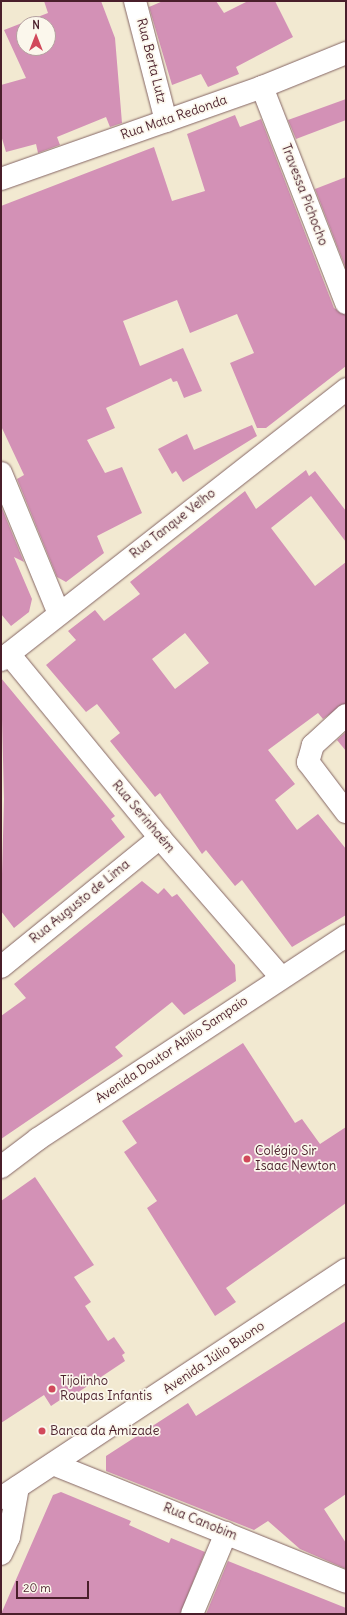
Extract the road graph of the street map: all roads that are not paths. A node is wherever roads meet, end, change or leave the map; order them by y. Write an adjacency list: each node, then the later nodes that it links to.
1 (135, 1): 4 (street, Rua Berta Lutz)
2 (346, 53): 3 (street, Rua Mata Redonda)
3 (262, 87): 4 (street, Rua Mata Redonda); 6 (street, Travessa Pichocho)
4 (166, 121): 5 (street, Rua Mata Redonda)
5 (1, 179)
6 (346, 303)
7 (346, 389): 9 (street, Rua Tanque Velho)
8 (1, 473): 9 (street)
9 (59, 614): 10 (street, Rua Tanque Velho)
10 (5, 657): 13 (street, Rua Serinhaém)
11 (346, 715): 12 (street)
12 (346, 812)
13 (160, 838): 15 (street, Rua Augusto de Lima); 16 (street, Rua Serinhaém)
14 (346, 936): 16 (street, Avenida Doutor Abílio Sampaio)
15 (1, 966)
16 (281, 977): 17 (street, Avenida Doutor Abílio Sampaio)
17 (1, 1167)
18 (346, 1270): 19 (street, Avenida Júlio Buono)
19 (53, 1464): 20 (street, Avenida Júlio Buono); 21 (street, Rua Canobim)
20 (9, 1492): 22 (street)
21 (226, 1532): 23 (street, Rua Canobim); 24 (street)
22 (1, 1554)
23 (346, 1582)
24 (192, 1614)

